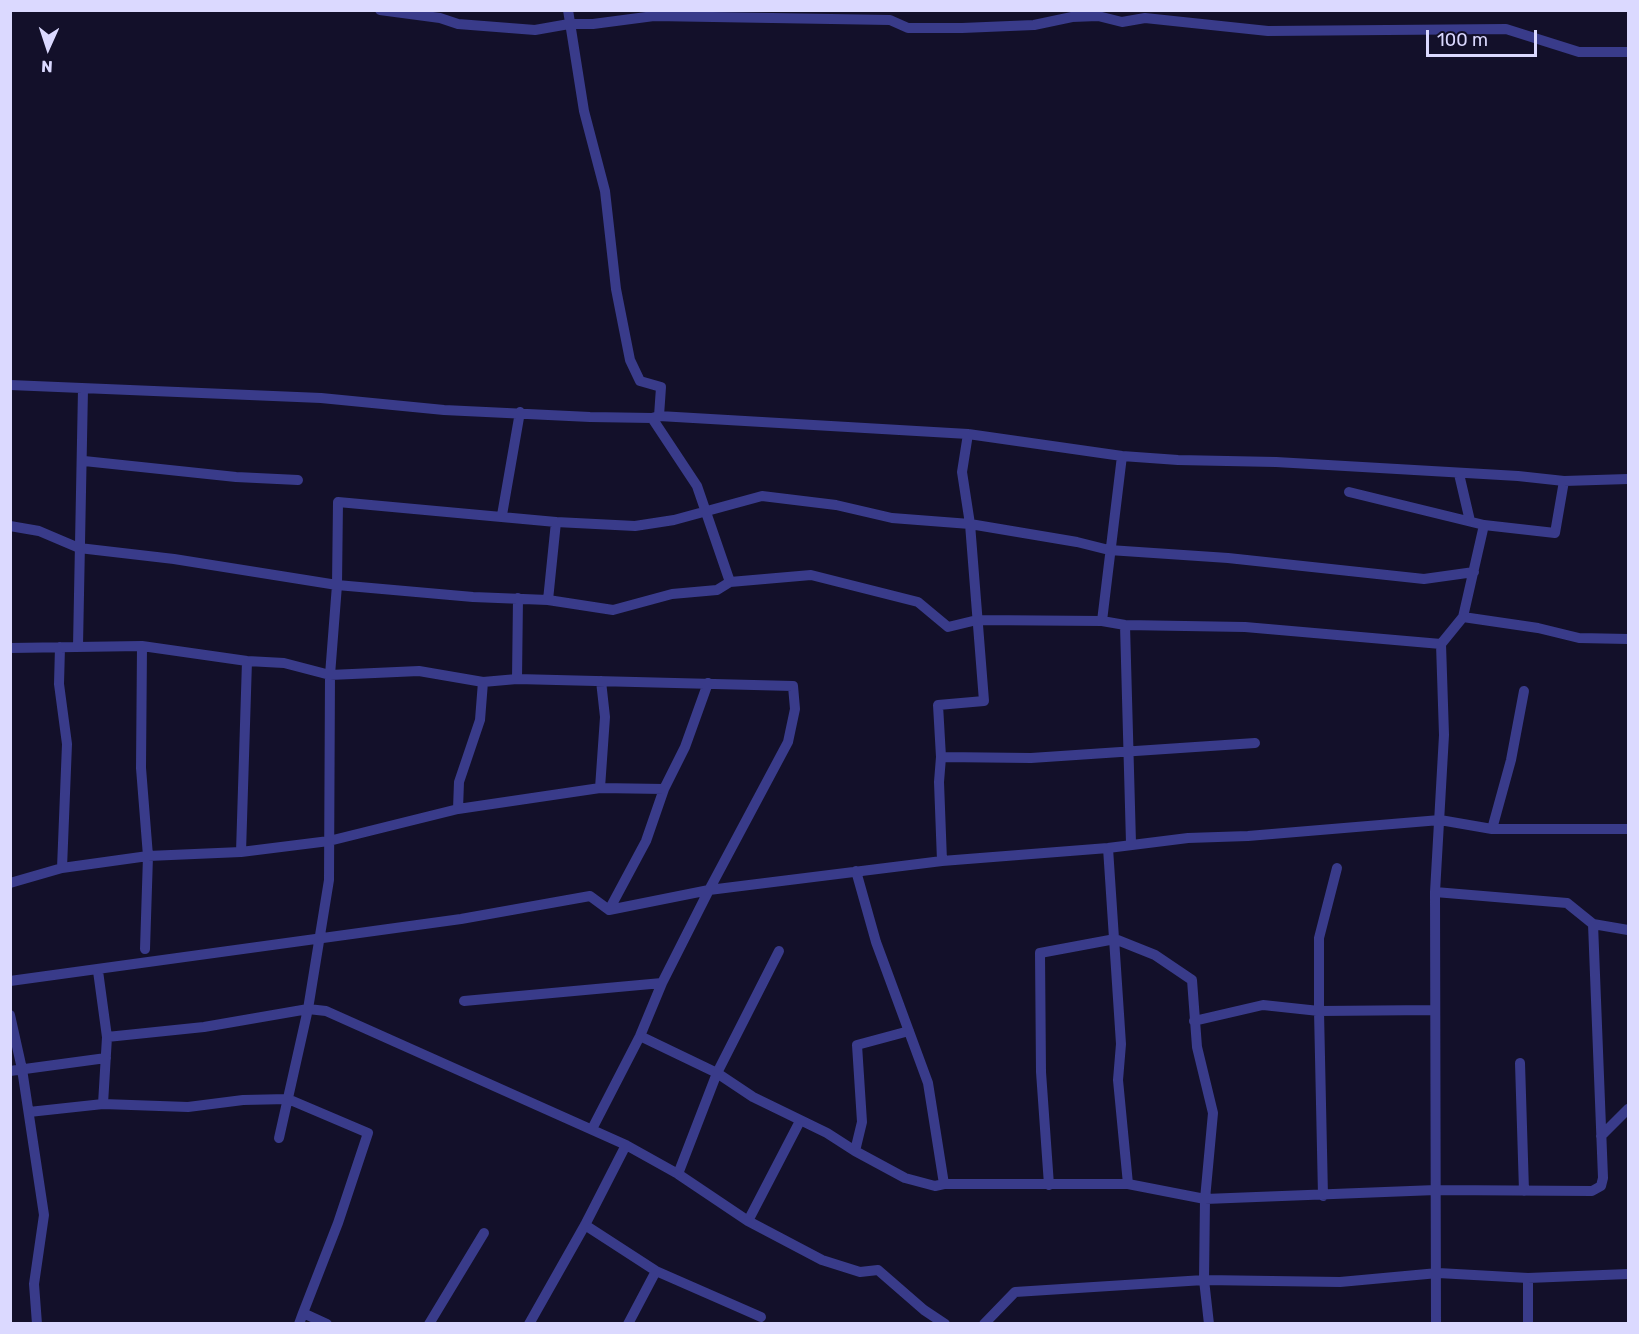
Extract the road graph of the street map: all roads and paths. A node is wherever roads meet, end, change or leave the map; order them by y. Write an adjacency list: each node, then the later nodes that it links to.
1 (380, 10): 3 (street)
2 (568, 10): 3 (street)
3 (569, 24): 4 (street); 8 (street)
4 (1629, 52)
5 (10, 385): 6 (street)
6 (83, 389): 7 (street); 11 (street)
7 (520, 412): 8 (street); 18 (street)
8 (656, 417): 9 (street); 17 (street)
9 (968, 434): 10 (street); 21 (street)
10 (1122, 456): 12 (street); 25 (street)
11 (84, 461): 14 (street); 24 (street)
12 (1459, 474): 15 (street); 19 (street)
13 (1629, 479): 15 (street)
14 (298, 480)
15 (1564, 481): 22 (street)
16 (1349, 492): 19 (street)
17 (704, 510): 20 (street); 21 (street); 27 (street)
18 (502, 515): 20 (street); 28 (street)
19 (1470, 521): 22 (street)
20 (556, 522): 30 (street)
21 (970, 524): 25 (street); 32 (street)
22 (1484, 525): 26 (street)
23 (10, 526): 24 (street)
24 (79, 548): 28 (street); 37 (street)
25 (1109, 550): 26 (street); 33 (street)
26 (1474, 572): 31 (street)
27 (730, 582): 30 (street); 32 (street)
28 (337, 585): 29 (street); 42 (street)
29 (518, 598): 30 (street); 43 (street)
30 (548, 600)
31 (1463, 617): 35 (street); 36 (street)
32 (977, 620): 33 (street); 50 (street)
33 (1102, 621): 34 (street)
34 (1125, 625): 36 (street); 49 (street)
35 (1629, 639)
36 (1441, 644): 54 (street)
37 (78, 646): 38 (street); 39 (street)
38 (142, 646): 41 (street); 61 (street)
39 (60, 647): 40 (street); 63 (street)
40 (10, 648)
41 (247, 661): 42 (street); 60 (street)
42 (330, 675): 45 (street); 57 (street)
43 (517, 679): 44 (street); 45 (street)
44 (602, 681): 46 (street); 51 (street)
45 (483, 682): 53 (street)
46 (708, 682): 52 (street); 67 (street)
47 (1524, 691): 56 (street)
48 (1255, 743): 49 (street)
49 (1130, 750): 50 (street); 58 (street)
50 (941, 756): 62 (street)
51 (600, 788): 52 (street); 53 (street)
52 (664, 789): 69 (street)
53 (458, 809): 57 (street)
54 (1440, 820): 56 (street); 58 (street); 68 (street)
55 (1629, 828): 56 (street)
56 (1492, 829)
57 (329, 841): 60 (street); 72 (street)
58 (1131, 843): 59 (street)
59 (1108, 848): 62 (street); 73 (street)
60 (241, 852): 61 (street)
61 (148, 856): 63 (street); 74 (street)
62 (942, 861): 65 (street)
63 (62, 868): 66 (street)
64 (1337, 868): 82 (street)
65 (856, 871): 67 (street); 85 (street)
66 (10, 883)
67 (709, 890): 69 (street); 78 (street)
68 (1435, 892): 70 (street); 81 (street)
69 (609, 910): 72 (street)
70 (1593, 924): 71 (street); 99 (street)
71 (1629, 930)
72 (321, 938): 76 (street); 80 (street)
73 (1116, 939): 84 (street); 105 (street); 106 (street)
74 (145, 949)
75 (779, 951): 92 (street)
76 (98, 971): 77 (street); 87 (street)
77 (10, 981)
78 (662, 983): 79 (street); 86 (street)
79 (464, 1001)
80 (308, 1009): 87 (street); 93 (street); 98 (street)
81 (1435, 1010): 82 (street); 107 (street)
82 (1319, 1011): 84 (street); 109 (street)
83 (10, 1015): 90 (street)
84 (1194, 1021): 110 (street)
85 (909, 1031): 102 (street); 104 (street)
86 (640, 1036): 92 (street); 98 (street)
87 (107, 1037): 88 (street)
88 (106, 1058): 90 (street); 94 (street)
89 (1520, 1064): 108 (street)
90 (22, 1069): 91 (street); 96 (street)
91 (10, 1071)
92 (717, 1072): 97 (street); 103 (street)
93 (288, 1100): 94 (street); 100 (street); 119 (street)
94 (103, 1104): 96 (street)
95 (1629, 1109): 99 (street)
96 (29, 1112): 121 (street)
97 (800, 1121): 102 (street); 111 (street)
98 (592, 1129): 101 (street)
99 (1602, 1136): 108 (street)
100 (279, 1138)
101 (626, 1145): 103 (street); 112 (street)
102 (855, 1151): 104 (street)
103 (678, 1174): 111 (street)
104 (944, 1184): 106 (street)
105 (1128, 1184): 106 (street); 110 (street)
106 (1049, 1185)
107 (1436, 1190): 108 (street); 109 (street); 115 (street)
108 (1524, 1191)
109 (1323, 1196): 110 (street)
110 (1205, 1199): 118 (street)
111 (748, 1221): 127 (street)
112 (585, 1225): 114 (street); 125 (street)
113 (484, 1233): 124 (street)
114 (656, 1271): 120 (street); 126 (street)
115 (1438, 1273): 117 (street); 118 (street); 130 (street)
116 (1629, 1274): 117 (street)
117 (1528, 1278): 131 (street)
118 (1204, 1280): 128 (street); 129 (street)
119 (303, 1312): 122 (street); 123 (street)
120 (761, 1317)
121 (37, 1323)
122 (299, 1323)
123 (327, 1323)
124 (429, 1323)
125 (528, 1323)
126 (628, 1323)
127 (945, 1323)
128 (984, 1323)
129 (1209, 1323)
130 (1436, 1323)
131 (1528, 1323)

